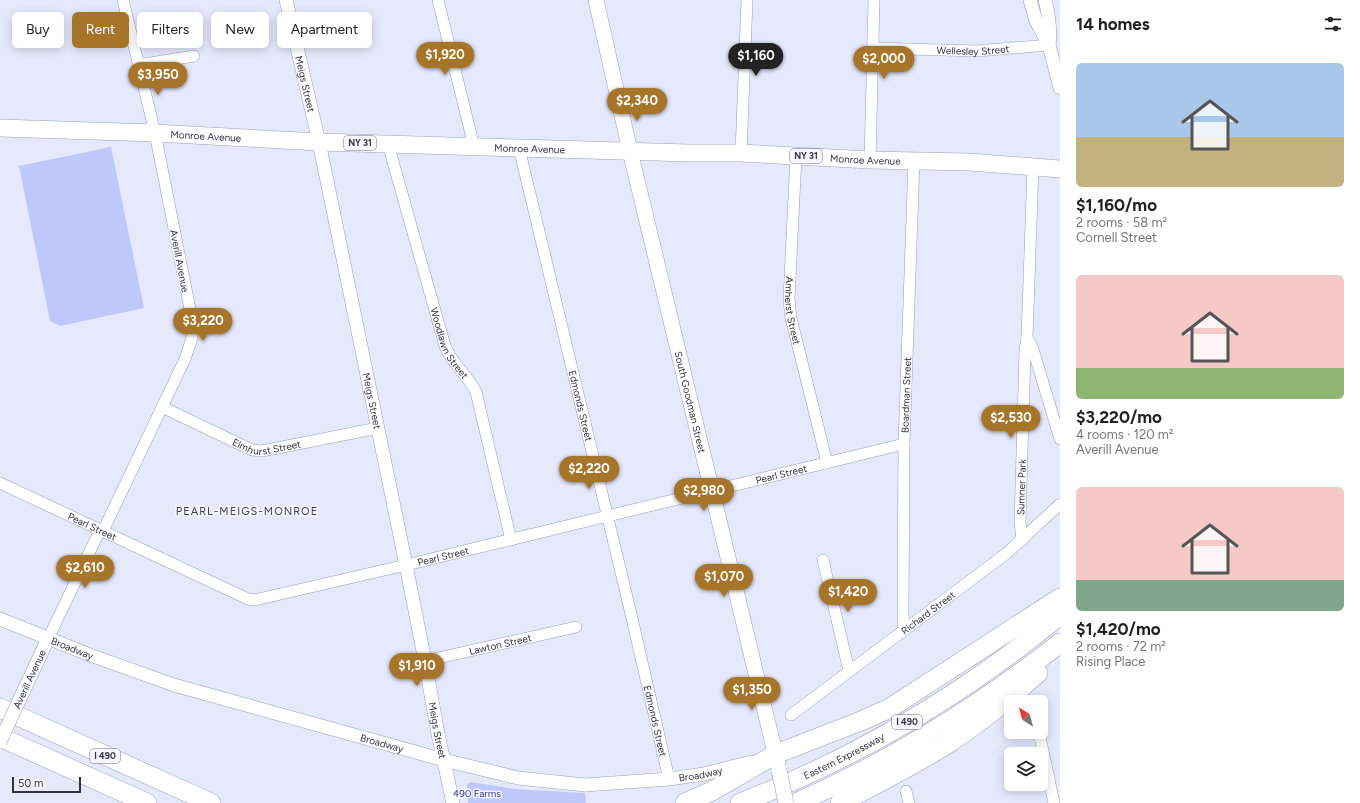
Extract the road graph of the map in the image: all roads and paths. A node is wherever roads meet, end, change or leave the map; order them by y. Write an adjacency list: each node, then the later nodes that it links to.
1 (123, 0): 12 (street, Averill Avenue)
2 (286, 0): 16 (street, Meigs Street)
3 (438, 0): 18 (street)
4 (596, 0): 20 (main road, South Goodman Street)
5 (747, 0): 21 (street)
6 (874, 0): 10 (street)
7 (1030, 0): 9 (street)
8 (1045, 0): 9 (street)
9 (1050, 45): 10 (street, Wellesley Street); 13 (street)
10 (873, 48): 23 (street)
11 (194, 56): 12 (street)
12 (138, 65): 15 (street, Averill Avenue)
13 (1060, 88)
14 (0, 128): 15 (main road, Monroe Avenue / NY 31)
15 (155, 133): 16 (main road, Monroe Avenue / NY 31); 28 (street, Averill Avenue)
16 (319, 142): 17 (main road, Monroe Avenue / NY 31); 29 (street, Meigs Street)
17 (388, 144): 18 (main road, Monroe Avenue / NY 31); 38 (street, Woodlawn Street)
18 (474, 147): 19 (main road, Monroe Avenue / NY 31)
19 (519, 148): 20 (main road, Monroe Avenue / NY 31); 36 (street, Edmonds Street)
20 (630, 151): 21 (main road, Monroe Avenue / NY 31); 34 (main road, South Goodman Street)
21 (742, 153): 22 (main road, Monroe Avenue / NY 31)
22 (796, 156): 23 (main road, Monroe Avenue / NY 31); 32 (street, Amherst Street)
23 (870, 160): 24 (main road, Monroe Avenue / NY 31)
24 (914, 160): 25 (main road, Monroe Avenue / NY 31); 31 (street, Boardman Street)
25 (1033, 168): 26 (main road, Monroe Avenue / NY 31); 27 (street, Sumner Park)
26 (1060, 168)
27 (1027, 338): 30 (street, Sumner Park); 39 (street, Sumner Park)
28 (162, 407): 29 (street, Elmhurst Street); 37 (street, Averill Avenue)
29 (378, 428): 41 (street, Meigs Street)
30 (1060, 439)
31 (904, 444): 32 (street, Pearl Street); 46 (street, Boardman Street)
32 (827, 463): 34 (street, Pearl Street)
33 (0, 483): 37 (street, Pearl Street)
34 (712, 491): 36 (street, Pearl Street); 58 (main road, South Goodman Street)
35 (1060, 504): 39 (street, Richard Street)
36 (607, 517): 38 (street, Pearl Street); 59 (street, Edmonds Street)
37 (102, 530): 41 (street, Pearl Street); 47 (street, Averill Avenue)
38 (511, 540): 41 (street, Pearl Street)
39 (1022, 540): 46 (street, Richard Street)
40 (823, 560): 51 (street)
41 (406, 566): 50 (street, Meigs Street)
42 (1060, 598): 58 (highway)
43 (1060, 615): 65 (highway, Eastern Expressway / I 490)
44 (0, 619): 47 (street, Broadway)
45 (576, 627): 50 (street, Lawton Street)
46 (904, 629): 51 (street, Richard Street)
47 (48, 639): 56 (street, Averill Avenue, bridge); 57 (street, Broadway)
48 (1060, 643): 67 (highway, I 490)
49 (1060, 653): 68 (highway)
50 (425, 661): 57 (street, Meigs Street)
51 (850, 671): 53 (street, Richard Street)
52 (0, 708): 62 (highway, I 490)
53 (792, 715)
54 (0, 737): 61 (highway, I 490)
55 (1040, 739): 70 (street)
56 (0, 742)
57 (444, 760): 59 (street, Broadway); 63 (street, Meigs Street)
58 (777, 762): 59 (street, Broadway); 64 (highway); 66 (main road, South Goodman Street, bridge)
59 (669, 780)
60 (906, 791): 69 (street)
61 (147, 803)
62 (211, 803)
63 (453, 803)
64 (685, 803)
65 (740, 803)
66 (786, 803)
67 (796, 803)
68 (840, 803)
69 (909, 803)
70 (1054, 803)

